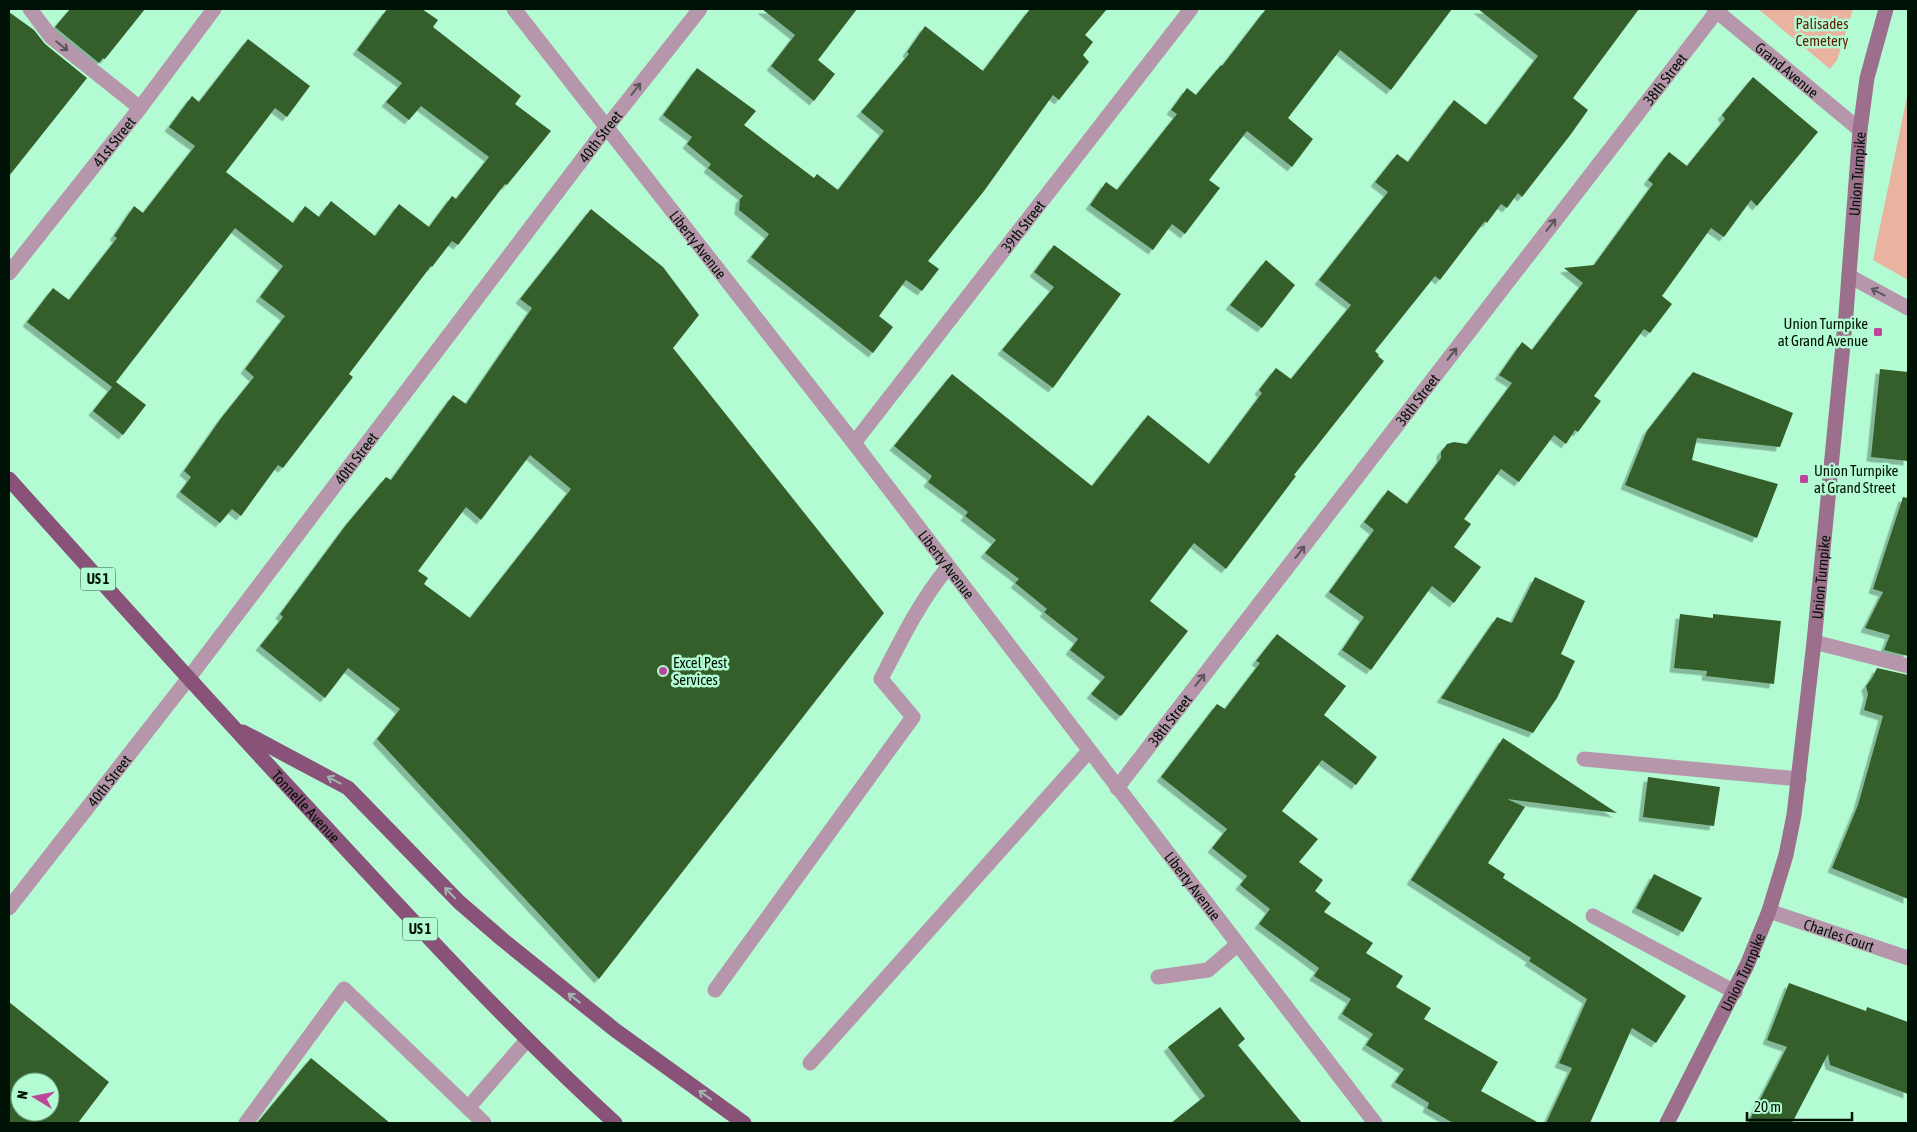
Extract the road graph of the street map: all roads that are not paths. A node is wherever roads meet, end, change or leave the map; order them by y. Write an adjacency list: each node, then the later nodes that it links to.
1 (30, 9): 8 (street, one-way to 8)
2 (214, 9): 8 (street, 41st Street)
3 (514, 9): 9 (street, Liberty Avenue)
4 (700, 9): 9 (street, 40th Street, one-way to 4)
5 (1191, 9): 14 (street, 39th Street)
6 (1886, 9): 10 (main road, Union Turnpike)
7 (1716, 10): 10 (street, Grand Avenue); 24 (street, 38th Street, one-way to 7)
8 (140, 108): 11 (street, 41st Street)
9 (606, 128): 14 (street, Liberty Avenue); 19 (street, 40th Street)
10 (1860, 130): 12 (main road, Union Turnpike)
11 (9, 273)
12 (1849, 276): 13 (street, one-way to 12); 17 (main road, Union Turnpike)
13 (1908, 308)
14 (854, 443): 16 (street, Liberty Avenue)
15 (9, 479): 19 (main road, Tonnelle Avenue / US 1)
16 (948, 567): 21 (street, Liberty Avenue); 31 (street)
17 (1814, 642): 18 (street); 23 (main road, Union Turnpike)
18 (1908, 666)
19 (188, 679): 20 (main road, Tonnelle Avenue / US 1); 25 (street, 40th Street)
20 (233, 727): 33 (main road, Tonnelle Avenue / US 1); 39 (main road, one-way to 20)
21 (1089, 751): 24 (street, Liberty Avenue); 34 (street)
22 (1584, 759): 23 (street)
23 (1799, 779): 26 (main road, Union Turnpike)
24 (1117, 788): 28 (street, Liberty Avenue)
25 (9, 908)
26 (1769, 911): 29 (street, Charles Court); 32 (main road, Union Turnpike)
27 (1593, 916): 32 (street)
28 (1238, 944): 30 (street); 40 (street, Liberty Avenue)
29 (1908, 958)
30 (1158, 977)
31 (715, 990)
32 (1735, 992): 41 (main road, Union Turnpike)
33 (527, 1040): 35 (street); 38 (main road, Tonnelle Avenue / US 1)
34 (810, 1063)
35 (468, 1108): 36 (street); 37 (street)
36 (246, 1123)
37 (484, 1123)
38 (615, 1123)
39 (744, 1123)
40 (1375, 1123)
41 (1667, 1123)

